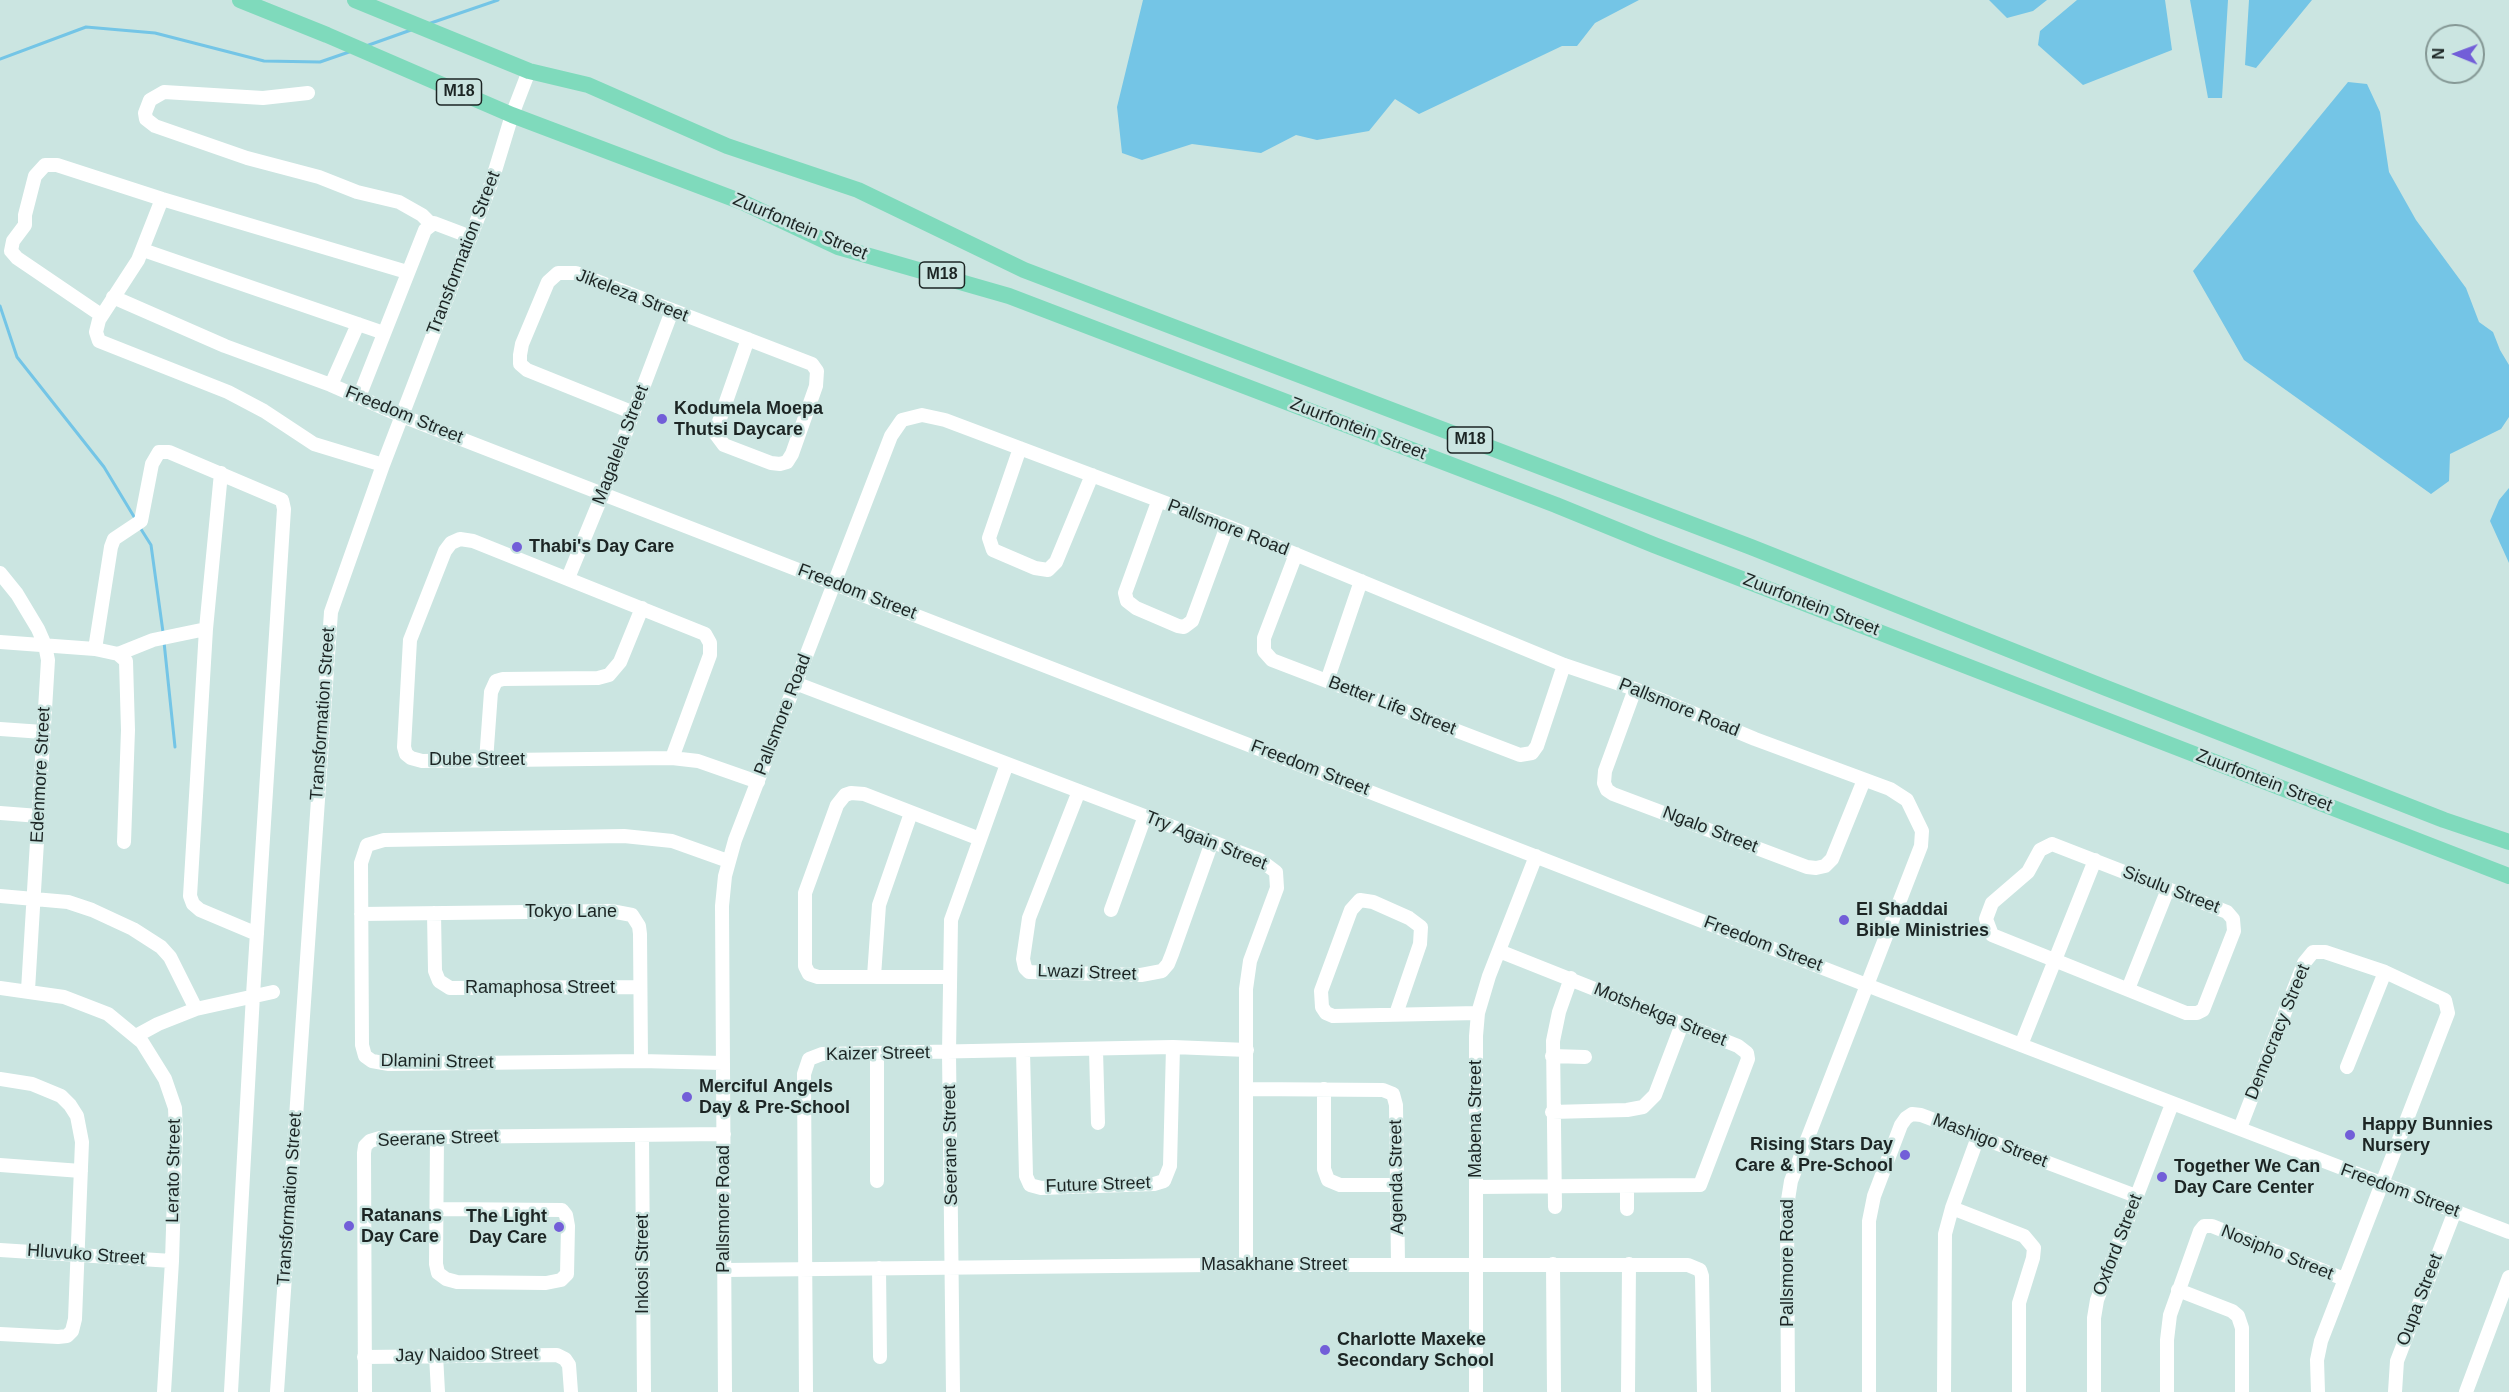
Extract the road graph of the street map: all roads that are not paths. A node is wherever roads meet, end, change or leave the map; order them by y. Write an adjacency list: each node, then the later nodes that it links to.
1 (240, 0): 5 (main road, Zuurfontein Street / M18)
2 (355, 0): 3 (main road, Zuurfontein Street / M18)
3 (529, 71): 5 (street, Transformation Street); 58 (main road, Zuurfontein Street / M18)
4 (308, 93): 7 (street)
5 (512, 116): 8 (street, Transformation Street); 62 (main road, Zuurfontein Street / M18)
6 (162, 199): 9 (street); 10 (street); 13 (street)
7 (431, 224): 8 (street); 10 (street)
8 (471, 237): 20 (street, Transformation Street)
9 (143, 250): 11 (street); 14 (street)
10 (407, 272): 15 (street)
11 (113, 297): 13 (street); 17 (street, Freedom Street)
12 (672, 311): 16 (street, Jikeleza Street); 19 (street, Magalela Street); 19 (street, Jikeleza Street)
13 (102, 315): 22 (street)
14 (358, 324): 15 (street); 17 (street)
15 (384, 333): 18 (street)
16 (748, 339): 16 (street, Jikeleza Street)
17 (332, 385): 18 (street, Freedom Street)
18 (359, 397): 20 (street, Freedom Street)
19 (634, 412): 25 (street, Magalela Street)
20 (402, 416): 22 (street, Transformation Street); 25 (street, Freedom Street)
21 (1020, 448): 24 (street, Pallsmore Road); 24 (street); 32 (street, Pallsmore Road)
22 (383, 465): 147 (street, Transformation Street)
23 (220, 473): 34 (street); 37 (street); 69 (street)
24 (1092, 475): 26 (street, Pallsmore Road)
25 (603, 493): 30 (street, Magalela Street); 32 (street, Freedom Street)
26 (1158, 502): 27 (street, Pallsmore Road); 27 (street)
27 (1227, 526): 28 (street, Pallsmore Road)
28 (1296, 554): 31 (street, Pallsmore Road); 40 (street, Better Life Street)
29 (0, 573): 36 (street, Edenmore Street)
30 (568, 578): 33 (street); 46 (street, Dube Street)
31 (1361, 581): 39 (street, Pallsmore Road); 40 (street)
32 (833, 583): 41 (street, Pallsmore Road); 59 (street, Freedom Street)
33 (642, 608): 45 (street); 46 (street)
34 (206, 629): 38 (street); 69 (street)
35 (0, 642): 36 (street)
36 (45, 645): 37 (street); 44 (street, Edenmore Street)
37 (95, 649): 38 (street)
38 (118, 654): 56 (street)
39 (1564, 665): 40 (street, Better Life Street); 42 (street, Pallsmore Road)
40 (1327, 681)
41 (795, 683): 47 (street, Try Again Street); 49 (street, Pallsmore Road)
42 (1635, 689): 48 (street, Pallsmore Road); 48 (street, Ngalo Street)
43 (0, 729): 44 (street)
44 (43, 732): 53 (street, Edenmore Street)
45 (672, 758): 46 (street, Dube Street); 49 (street, Dube Street)
46 (486, 760)
47 (1007, 764): 50 (street, Try Again Street); 55 (street, Seerane Street)
48 (1864, 780): 76 (street, Pallsmore Road)
49 (758, 782): 61 (street, Pallsmore Road)
50 (1079, 791): 54 (street, Try Again Street); 57 (street, Lwazi Street)
51 (0, 813): 53 (street)
52 (911, 813): 55 (street); 73 (street); 73 (street)
53 (39, 816): 65 (street, Edenmore Street)
54 (1145, 816): 57 (street, Try Again Street); 66 (street)
55 (980, 839): 74 (street, Seerane Street)
56 (124, 842)
57 (1212, 842): 91 (street, Try Again Street)
58 (2509, 842)
59 (1536, 856): 70 (street, Mabena Street); 76 (street, Freedom Street)
60 (2095, 860): 63 (street, Sisulu Street); 71 (street); 71 (street, Sisulu Street)
61 (728, 861): 68 (street, Dlamini Street); 98 (street, Pallsmore Road)
62 (2509, 876)
63 (2168, 889): 79 (street); 79 (street, Sisulu Street)
64 (0, 896): 65 (street)
65 (34, 899): 80 (street, Edenmore Street); 83 (street)
66 (1112, 910)
67 (434, 913): 68 (street, Tokyo Lane); 77 (street, Ramaphosa Street); 77 (street, Tokyo Lane)
68 (361, 914): 97 (street, Dlamini Street)
69 (257, 934): 82 (street)
70 (1499, 951): 75 (street, Motshekga Street); 84 (street, Mabena Street)
71 (2055, 960): 79 (street, Sisulu Street); 88 (street)
72 (2385, 972): 99 (street); 106 (street, Democracy Street); 114 (street, Democracy Street)
73 (874, 976): 74 (street)
74 (950, 977): 93 (street, Seerane Street)
75 (1571, 978): 86 (street, Motshekga Street); 95 (street)
76 (1868, 984): 88 (street, Freedom Street); 159 (street, Pallsmore Road)
77 (640, 987): 97 (street, Tokyo Lane)
78 (0, 988): 80 (street, Lerato Street)
79 (2128, 989)
80 (28, 990): 87 (street, Lerato Street)
81 (273, 992): 82 (street)
82 (253, 995): 83 (street); 146 (street)
83 (196, 1009): 87 (street)
84 (1478, 1013): 85 (street); 116 (street, Mabena Street)
85 (1396, 1014): 85 (street)
86 (1682, 1024): 104 (street); 118 (street, Motshekga Street)
87 (136, 1036): 128 (street, Lerato Street)
88 (2021, 1045): 103 (street, Freedom Street)
89 (1173, 1047): 90 (street, Kaizer Street); 91 (street, Kaizer Street); 92 (street, Future Street)
90 (1096, 1050): 92 (street, Kaizer Street); 105 (street)
91 (1246, 1050): 101 (street, Try Again Street)
92 (1023, 1051): 93 (street, Kaizer Street)
93 (949, 1053): 94 (street, Kaizer Street); 134 (street, Seerane Street)
94 (877, 1054): 113 (street); 137 (street, Kaizer Street)
95 (1552, 1056): 96 (street); 104 (street)
96 (1585, 1057)
97 (641, 1061): 98 (street, Dlamini Street)
98 (723, 1063): 107 (street, Pallsmore Road)
99 (2347, 1067)
100 (0, 1079): 112 (street)
101 (1246, 1089): 102 (street, Agenda Street); 132 (street, Try Again Street)
102 (1323, 1089): 115 (street, Agenda Street); 115 (street)
103 (2172, 1104): 106 (street, Freedom Street); 119 (street, Oxford Street)
104 (1552, 1112): 117 (street)
105 (1098, 1124)
106 (2240, 1128): 114 (street, Freedom Street)
107 (724, 1134): 108 (street, Seerane Street); 136 (street, Pallsmore Road)
108 (642, 1135): 109 (street, Seerane Street); 151 (street, Inkosi Street)
109 (436, 1137): 122 (street); 143 (street, Seerane Street)
110 (1978, 1137): 119 (street, Mashigo Street); 121 (street); 160 (street, Mashigo Street)
111 (0, 1165): 112 (street)
112 (81, 1170): 127 (street)
113 (877, 1181)
114 (2381, 1184): 124 (street, Freedom Street); 139 (street)
115 (1398, 1185): 129 (street, Agenda Street)
116 (1477, 1187): 117 (street, Motshekga Street); 133 (street, Mabena Street)
117 (1554, 1187): 118 (street, Motshekga Street); 120 (street)
118 (1627, 1188): 123 (street)
119 (2136, 1196): 163 (street, Oxford Street)
120 (1555, 1207)
121 (1952, 1208): 161 (street); 162 (street)
122 (437, 1209): 122 (street)
123 (1627, 1209)
124 (2455, 1211): 125 (street, Freedom Street); 167 (street, Oupa Street)
125 (2509, 1232)
126 (0, 1250): 127 (street, Hluvuko Street)
127 (76, 1254): 128 (street, Hluvuko Street); 141 (street)
128 (172, 1261): 145 (street, Lerato Street)
129 (1398, 1264): 132 (street, Masakhane Street); 133 (street, Masakhane Street)
130 (1553, 1264): 131 (street, Masakhane Street); 133 (street, Masakhane Street); 156 (street)
131 (1629, 1264): 157 (street); 158 (street, Masakhane Street)
132 (1246, 1265): 134 (street, Masakhane Street)
133 (1477, 1265): 155 (street, Mabena Street)
134 (953, 1266): 135 (street, Masakhane Street); 154 (street, Seerane Street)
135 (879, 1268): 137 (street, Masakhane Street); 144 (street)
136 (725, 1270): 137 (street, Masakhane Street); 152 (street, Pallsmore Road)
137 (806, 1270): 153 (street, Kaizer Street)
138 (2509, 1277): 168 (street)
139 (2344, 1279): 140 (street, Nosipho Street); 166 (street)
140 (2178, 1290): 164 (street, Nosipho Street); 165 (street)
141 (0, 1334)
142 (436, 1355): 143 (street, Jay Naidoo Street); 149 (street); 150 (street, Jay Naidoo Street)
143 (364, 1357): 148 (street, Seerane Street)
144 (880, 1357)
145 (165, 1392)
146 (231, 1392)
147 (277, 1392)
148 (365, 1392)
149 (438, 1392)
150 (571, 1392)
151 (644, 1392)
152 (725, 1392)
153 (806, 1392)
154 (953, 1392)
155 (1476, 1392)
156 (1554, 1392)
157 (1628, 1392)
158 (1704, 1392)
159 (1788, 1392)
160 (1869, 1392)
161 (1944, 1392)
162 (2019, 1392)
163 (2094, 1392)
164 (2167, 1392)
165 (2242, 1392)
166 (2318, 1392)
167 (2395, 1392)
168 (2466, 1392)

